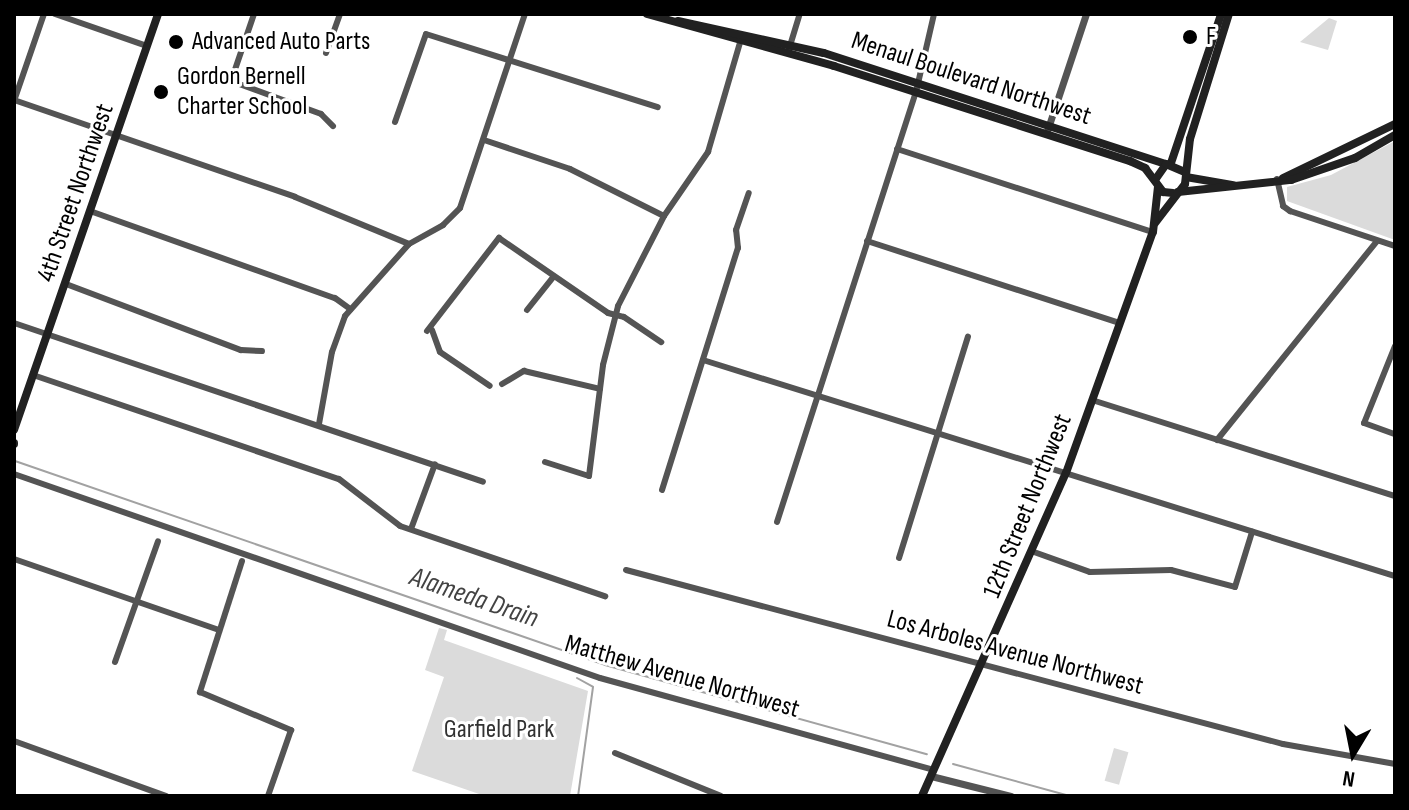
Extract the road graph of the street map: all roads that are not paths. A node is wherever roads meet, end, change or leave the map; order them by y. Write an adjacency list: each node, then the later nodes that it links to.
1 (44, 14): 21 (street)
2 (55, 14): 15 (street)
3 (158, 14): 15 (main road, 4th Street Northwest)
4 (254, 14): 25 (street)
5 (340, 14): 16 (street)
6 (525, 14): 18 (street)
7 (647, 14): 13 (main road, Menaul Boulevard Northwest)
8 (800, 14): 14 (street)
9 (934, 14): 19 (street)
10 (1086, 14): 26 (street)
11 (1221, 14): 31 (main road)
12 (1229, 14): 32 (main road)
13 (741, 38): 14 (main road, Menaul Boulevard Northwest); 17 (main road, Menaul Boulevard Northwest); 39 (street)
14 (790, 44): 17 (street); 19 (main road, Menaul Boulevard Northwest)
15 (147, 46): 27 (main road, 4th Street Northwest)
16 (326, 53)
17 (787, 54): 20 (main road, Menaul Boulevard Northwest)
18 (510, 60): 22 (street); 23 (street); 29 (street)
19 (916, 81): 20 (street); 26 (main road, Menaul Boulevard Northwest)
20 (916, 92): 26 (main road, Menaul Boulevard Northwest); 30 (street)
21 (14, 101): 27 (street)
22 (658, 107)
23 (395, 122)
24 (1395, 124): 33 (main road)
25 (333, 126)
26 (1048, 128): 31 (main road, Menaul Boulevard Northwest); 34 (main road)
27 (117, 134): 38 (main road, 4th Street Northwest); 43 (street)
28 (1395, 135): 33 (main road)
29 (484, 140): 39 (street); 43 (street)
30 (897, 149): 40 (street); 41 (street)
31 (1168, 163): 32 (main road, Menaul Boulevard Northwest); 34 (main road)
32 (1185, 174): 35 (main road); 37 (main road, 12th Street Northwest)
33 (1280, 179): 35 (main road); 42 (street)
34 (1157, 183): 37 (main road); 40 (main road, 12th Street Northwest)
35 (1233, 185): 37 (main road)
36 (749, 193): 58 (street)
37 (1176, 193): 40 (main road, 12th Street Northwest)
38 (90, 211): 46 (main road, 4th Street Northwest); 47 (street)
39 (664, 216): 49 (street)
40 (1153, 228): 51 (main road, 12th Street Northwest)
41 (867, 241): 51 (street); 63 (street)
42 (1377, 241): 44 (street); 69 (street)
43 (409, 244): 47 (street)
44 (1395, 246)
45 (554, 276): 48 (street); 49 (street); 61 (street)
46 (66, 284): 52 (main road, 4th Street Northwest); 56 (street)
47 (350, 309): 65 (street)
48 (527, 310)
49 (615, 315): 54 (street); 62 (street)
50 (14, 323): 52 (street)
51 (1120, 323): 64 (main road, 12th Street Northwest)
52 (48, 333): 59 (main road, 4th Street Northwest); 65 (street)
53 (968, 336): 68 (street)
54 (661, 342)
55 (1395, 346): 57 (street)
56 (262, 351)
57 (1393, 358): 67 (street)
58 (703, 360): 63 (street); 75 (street)
59 (33, 375): 66 (main road, 4th Street Northwest); 78 (street)
60 (502, 384): 62 (street)
61 (490, 386)
62 (600, 389): 70 (street)
63 (819, 396): 68 (street); 77 (street)
64 (1092, 400): 69 (street); 72 (main road, 12th Street Northwest)
65 (319, 424): 71 (street)
66 (14, 430)
67 (1395, 434)
68 (938, 435): 72 (street); 82 (street)
69 (1217, 440): 76 (street)
70 (545, 462)
71 (435, 464): 74 (street); 78 (street)
72 (1066, 473): 79 (street); 81 (main road, 12th Street Northwest)
73 (14, 474): 95 (street, Matthew Avenue Northwest)
74 (483, 482)
75 (662, 490)
76 (1395, 496)
77 (777, 522)
78 (411, 529): 87 (street)
79 (1252, 532): 81 (street); 86 (street)
80 (158, 541): 88 (street)
81 (1034, 552): 91 (main road, 12th Street Northwest)
82 (899, 558)
83 (14, 559): 88 (street)
84 (242, 561): 89 (street)
85 (626, 570): 91 (street, Los Arboles Avenue Northwest)
86 (1395, 576)
87 (605, 596)
88 (136, 601): 89 (street); 90 (street)
89 (219, 630): 97 (street)
90 (115, 662)
91 (982, 665): 94 (street, Los Arboles Avenue Northwest); 95 (main road, 12th Street Northwest)
92 (14, 741): 96 (street)
93 (615, 753): 98 (street)
94 (1395, 764)
95 (933, 773): 99 (main road, 12th Street Northwest); 100 (street, Matthew Avenue Northwest)
96 (166, 796)
97 (268, 796)
98 (721, 796)
99 (922, 796)
100 (1011, 796)

